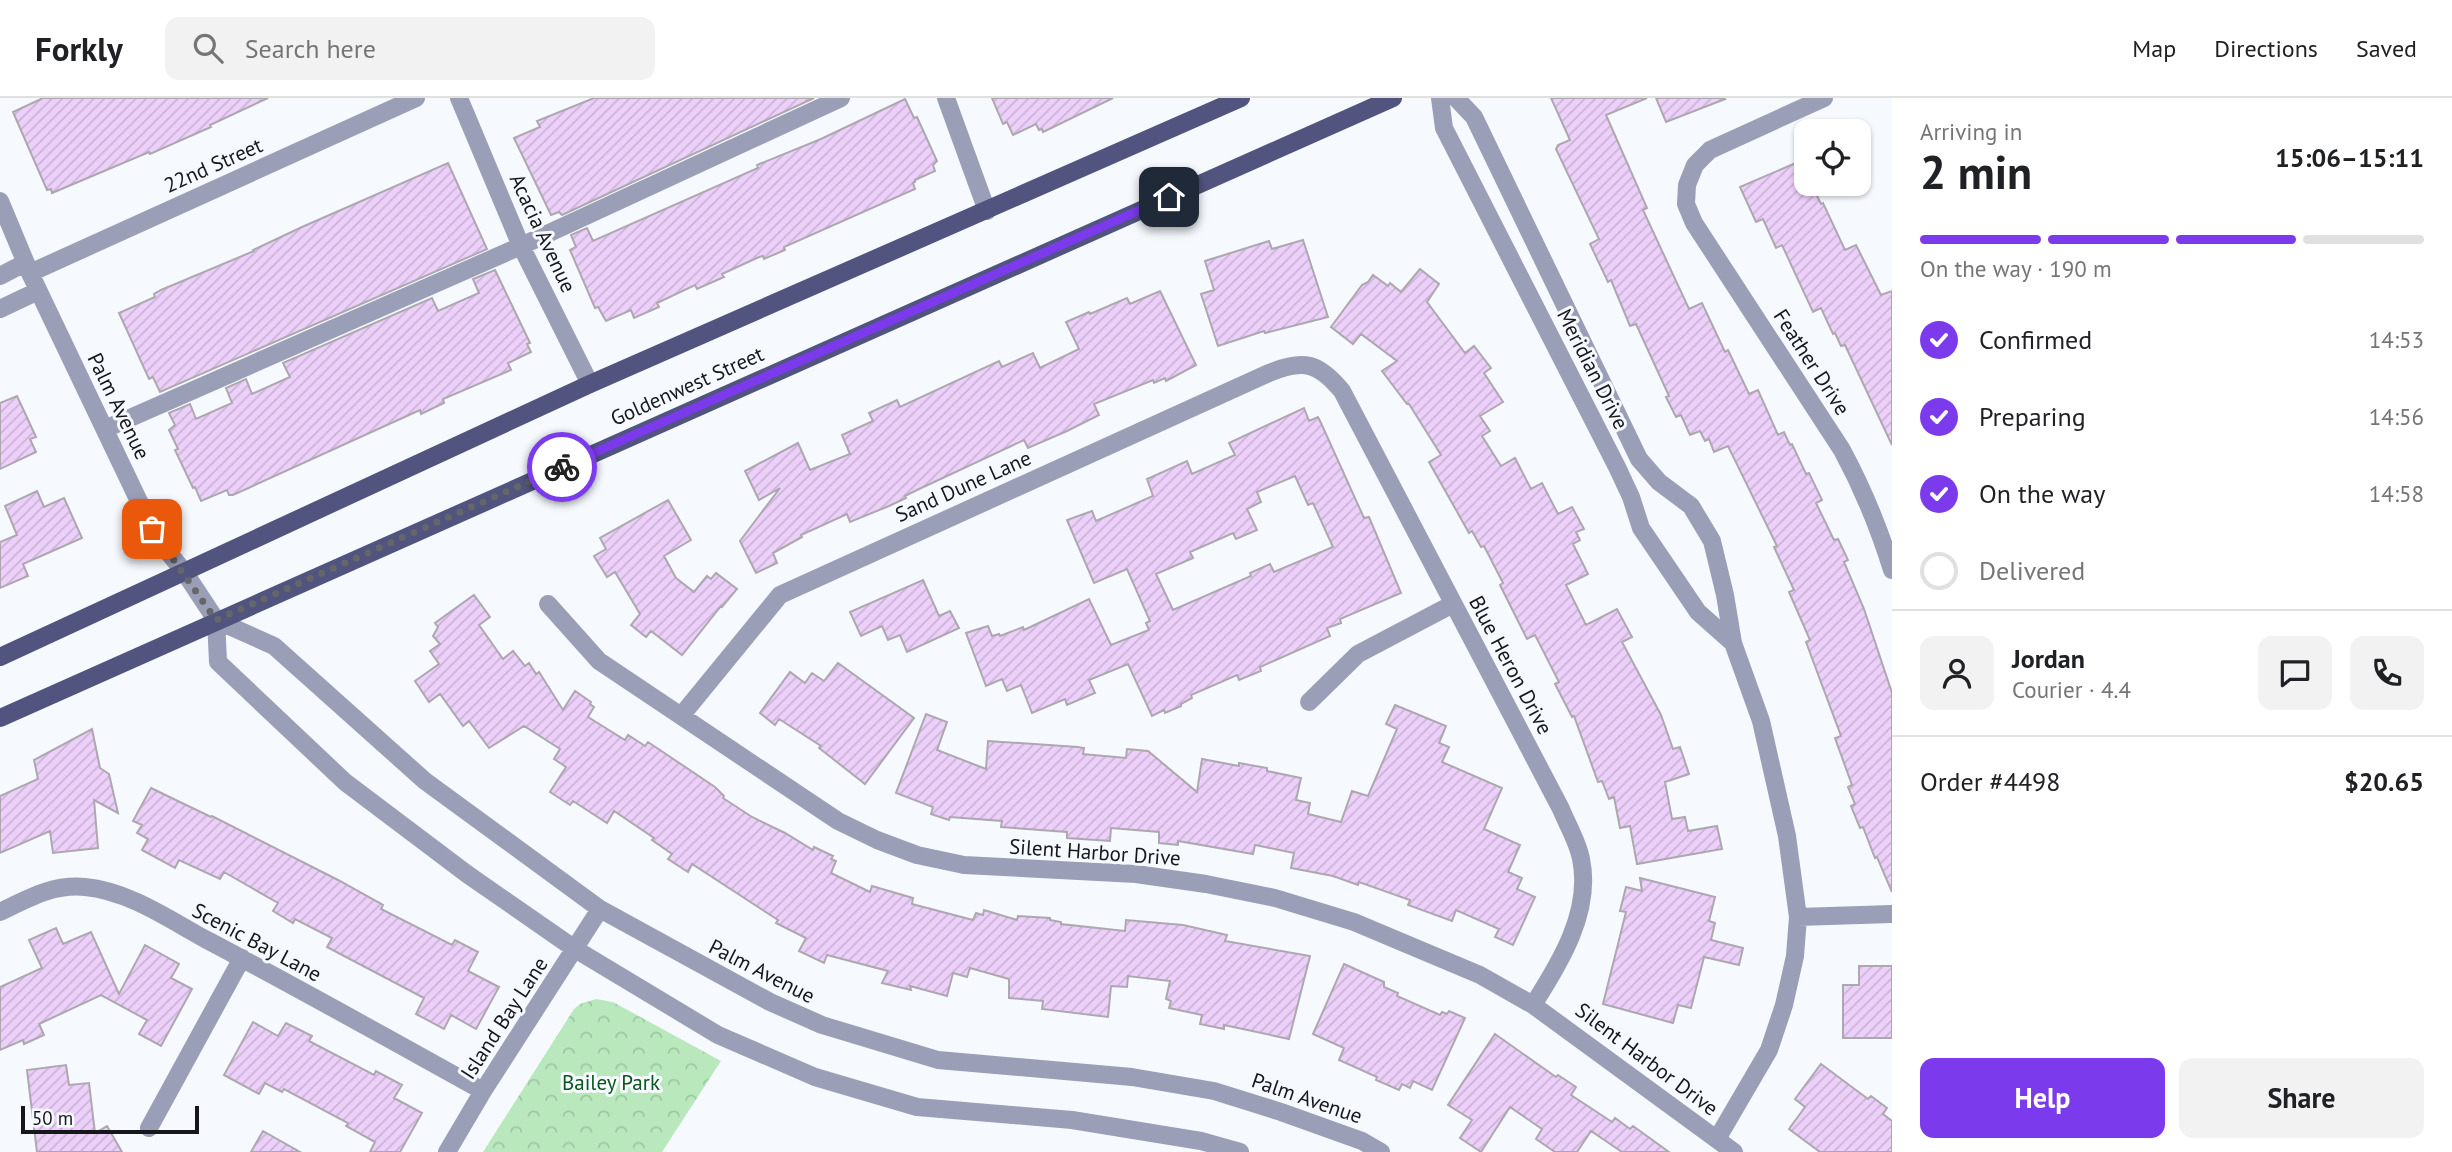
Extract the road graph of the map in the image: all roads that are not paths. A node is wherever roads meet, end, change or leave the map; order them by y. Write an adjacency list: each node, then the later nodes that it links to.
1 (416, 98): 13 (street, 22nd Street)
2 (459, 98): 12 (street, Acacia Avenue)
3 (841, 98): 12 (street)
4 (946, 98): 11 (street)
5 (1241, 98): 11 (main road, Goldenwest Street)
6 (1393, 98): 24 (main road, Goldenwest Street)
7 (1440, 98): 25 (street, Meridian Drive)
8 (1456, 98): 25 (street, Meridian Drive)
9 (1825, 98): 20 (street, Feather Drive)
10 (0, 201): 13 (street, Palm Avenue)
11 (987, 211): 18 (main road, Goldenwest Street)
12 (521, 246): 18 (street, Acacia Avenue); 19 (street)
13 (28, 268): 14 (street, 22nd Street); 15 (street, Palm Avenue)
14 (0, 276)
15 (38, 291): 16 (street); 19 (street, Palm Avenue)
16 (0, 309)
17 (1310, 366): 23 (street, Blue Heron Drive); 28 (street, Sand Dune Lane)
18 (590, 384): 21 (main road, Goldenwest Street)
19 (105, 429): 21 (street, Palm Avenue)
20 (1892, 570)
21 (185, 573): 24 (street, Palm Avenue); 26 (main road, Goldenwest Street)
22 (548, 604): 28 (street, Silent Harbor Drive)
23 (1453, 604): 27 (street); 36 (street, Blue Heron Drive)
24 (216, 620): 29 (main road, Goldenwest Street); 30 (street, Palm Avenue); 34 (street)
25 (1732, 643): 33 (street, Meridian Drive)
26 (0, 657)
27 (1309, 702)
28 (681, 716): 36 (street, Silent Harbor Drive)
29 (0, 718)
30 (600, 909): 34 (street, Island Bay Lane); 42 (street, Palm Avenue)
31 (0, 912): 35 (street, Scenic Bay Lane)
32 (1892, 914): 33 (street)
33 (1798, 917): 39 (street, Meridian Drive)
34 (575, 949): 37 (street, Island Bay Lane); 41 (street)
35 (242, 958): 37 (street, Scenic Bay Lane); 38 (street)
36 (1532, 1005): 39 (street, Silent Harbor Drive)
37 (483, 1091): 40 (street, Island Bay Lane)
38 (149, 1128)
39 (1717, 1139): 43 (street, Silent Harbor Drive)
40 (447, 1152)
41 (1240, 1152)
42 (1381, 1152)
43 (1734, 1152)

